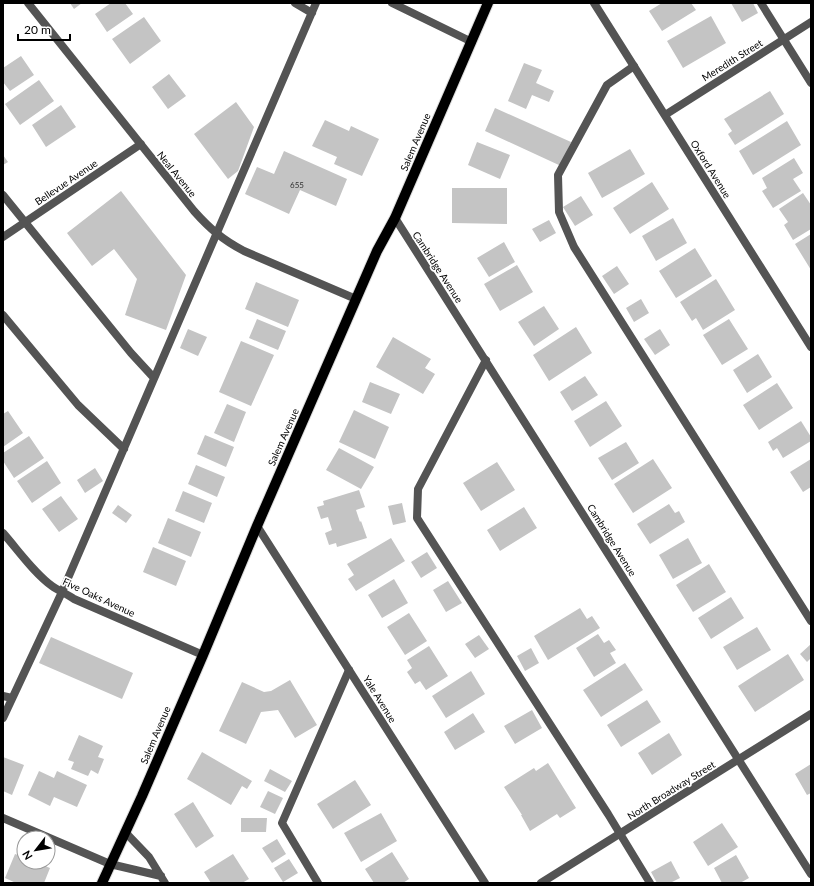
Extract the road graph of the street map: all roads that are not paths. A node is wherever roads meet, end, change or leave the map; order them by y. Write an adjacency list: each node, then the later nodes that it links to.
1 (28, 3): 15 (street, Neal Avenue)
2 (295, 3): 8 (street)
3 (316, 3): 8 (street)
4 (392, 3): 11 (street)
5 (488, 3): 11 (main road, Salem Avenue)
6 (594, 3): 12 (street, Oxford Avenue)
7 (761, 3): 10 (street)
8 (312, 13): 19 (street)
9 (811, 22): 10 (street, Meredith Street)
10 (783, 39): 13 (street); 14 (street, Meredith Street)
11 (472, 42): 17 (main road, Salem Avenue)
12 (634, 66): 14 (street, Oxford Avenue); 30 (street)
13 (811, 83)
14 (664, 114): 23 (street, Oxford Avenue)
15 (141, 144): 18 (street, Bellevue Avenue); 19 (street, Neal Avenue)
16 (3, 195): 18 (street)
17 (395, 218): 21 (main road, Salem Avenue); 24 (street, Cambridge Avenue)
18 (25, 222): 20 (street, Bellevue Avenue); 25 (street)
19 (217, 234): 21 (street, Neal Avenue); 25 (street)
20 (3, 236)
21 (356, 299): 27 (main road, Salem Avenue)
22 (3, 315): 26 (street)
23 (811, 347)
24 (486, 360): 37 (street, Cambridge Avenue); 40 (street)
25 (154, 378): 26 (street)
26 (124, 449): 29 (street)
27 (257, 526): 31 (main road, Salem Avenue); 32 (street, Yale Avenue)
28 (3, 533): 29 (street, Five Oaks Avenue)
29 (62, 592): 31 (street, Five Oaks Avenue); 34 (street)
30 (811, 621)
31 (203, 655): 39 (main road, Salem Avenue)
32 (349, 670): 45 (street); 46 (street, Yale Avenue)
33 (3, 696): 34 (street)
34 (12, 698): 36 (street)
35 (811, 714): 37 (street, North Broadway Street)
36 (3, 718)
37 (738, 759): 40 (street, North Broadway Street); 42 (street, Cambridge Avenue)
38 (3, 818): 41 (street)
39 (125, 832): 41 (main road, Salem Avenue); 43 (street)
40 (620, 833): 47 (street, North Broadway Street); 48 (street)
41 (110, 864): 43 (street); 44 (main road, Salem Avenue)
42 (811, 874)
43 (163, 879)
44 (102, 883)
45 (318, 883)
46 (485, 883)
47 (541, 883)
48 (650, 883)

